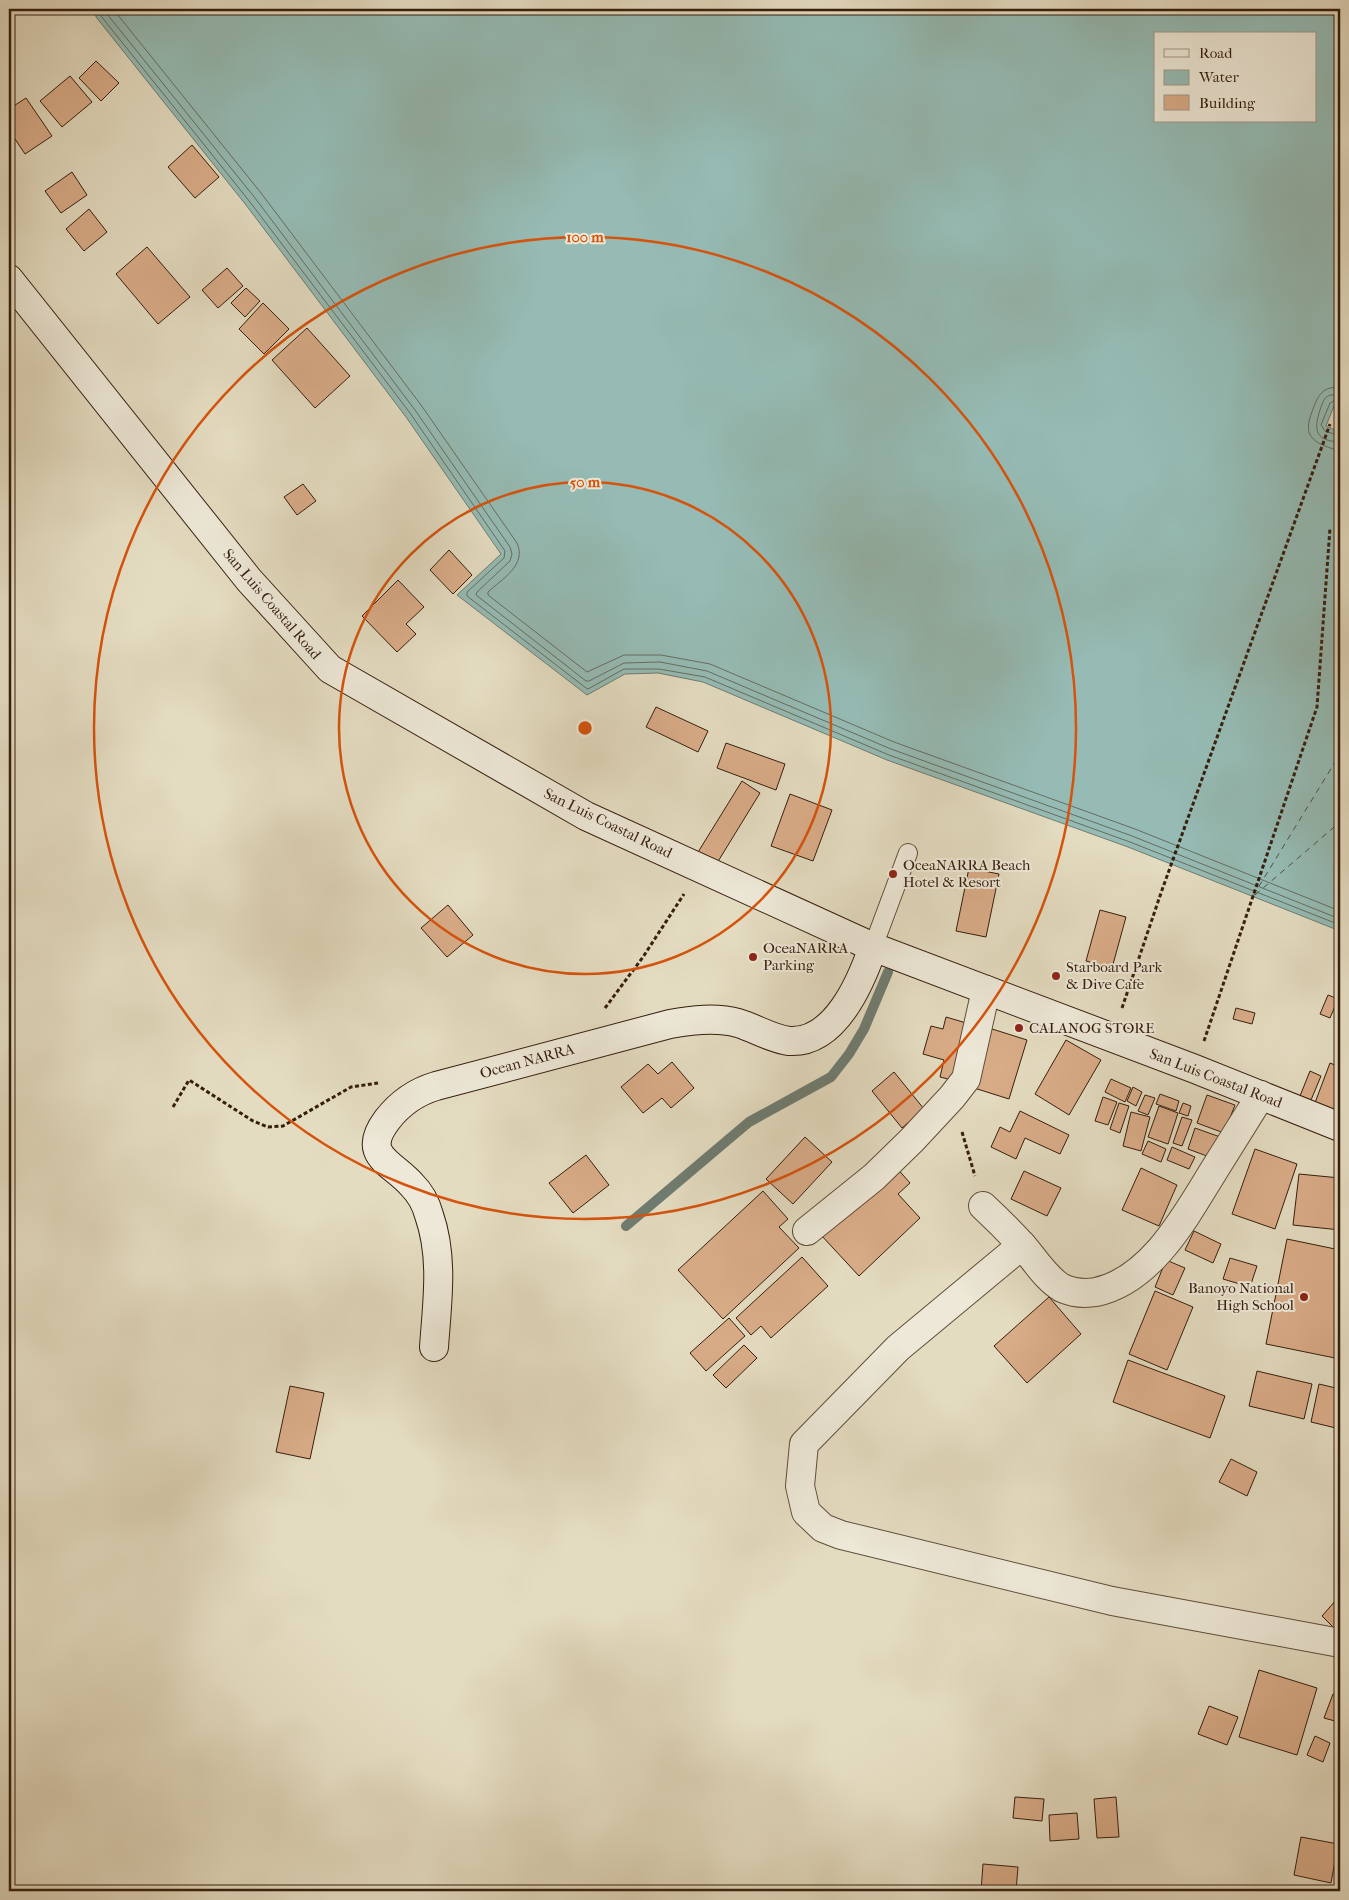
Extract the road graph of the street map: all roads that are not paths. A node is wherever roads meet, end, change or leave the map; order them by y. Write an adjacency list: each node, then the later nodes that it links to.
1 (9, 279): 3 (street, San Luis Coastal Road)
2 (908, 853): 3 (lane)
3 (873, 947): 4 (street, San Luis Coastal Road); 10 (street, Ocean NARRA)
4 (986, 990): 5 (street, San Luis Coastal Road); 8 (street)
5 (1260, 1096): 6 (street, San Luis Coastal Road); 9 (street)
6 (1340, 1127)
7 (983, 1206): 9 (street)
8 (807, 1231)
9 (1022, 1245): 11 (street)
10 (434, 1347)
11 (1340, 1643)

